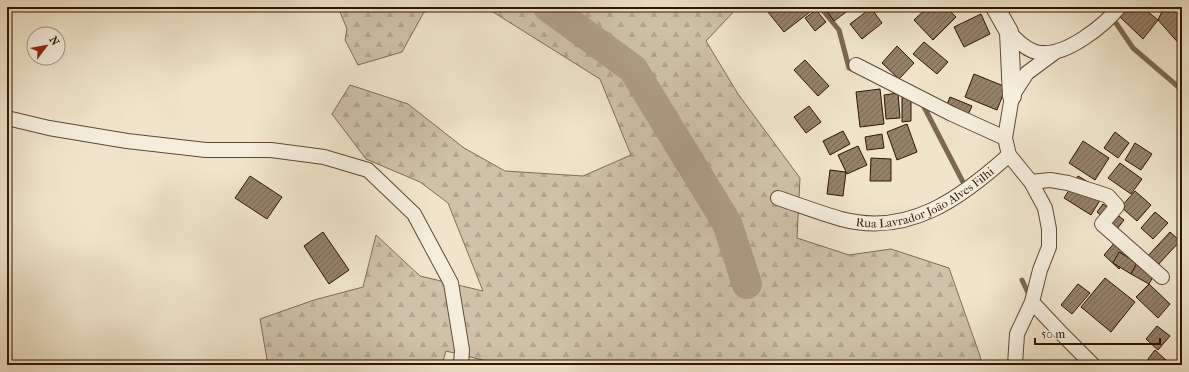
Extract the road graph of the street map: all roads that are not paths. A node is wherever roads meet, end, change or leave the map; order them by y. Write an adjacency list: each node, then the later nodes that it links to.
1 (995, 7): 3 (street)
2 (1119, 7): 4 (street)
3 (1009, 32): 4 (street); 6 (street)
4 (1054, 53): 6 (street)
5 (856, 65): 8 (street)
6 (1012, 96): 8 (street, Rua Lavrador João Alves Filhi)
7 (7, 118): 14 (street)
8 (1005, 138): 9 (street, Rua Lavrador João Alves Filhi)
9 (1009, 155): 10 (street); 11 (street, Rua Lavrador João Alves Filhi)
10 (1031, 182): 12 (street); 13 (street)
11 (778, 198)
12 (1162, 277)
13 (1032, 302): 15 (street); 16 (street)
14 (461, 365)
15 (1015, 365)
16 (1093, 365)

